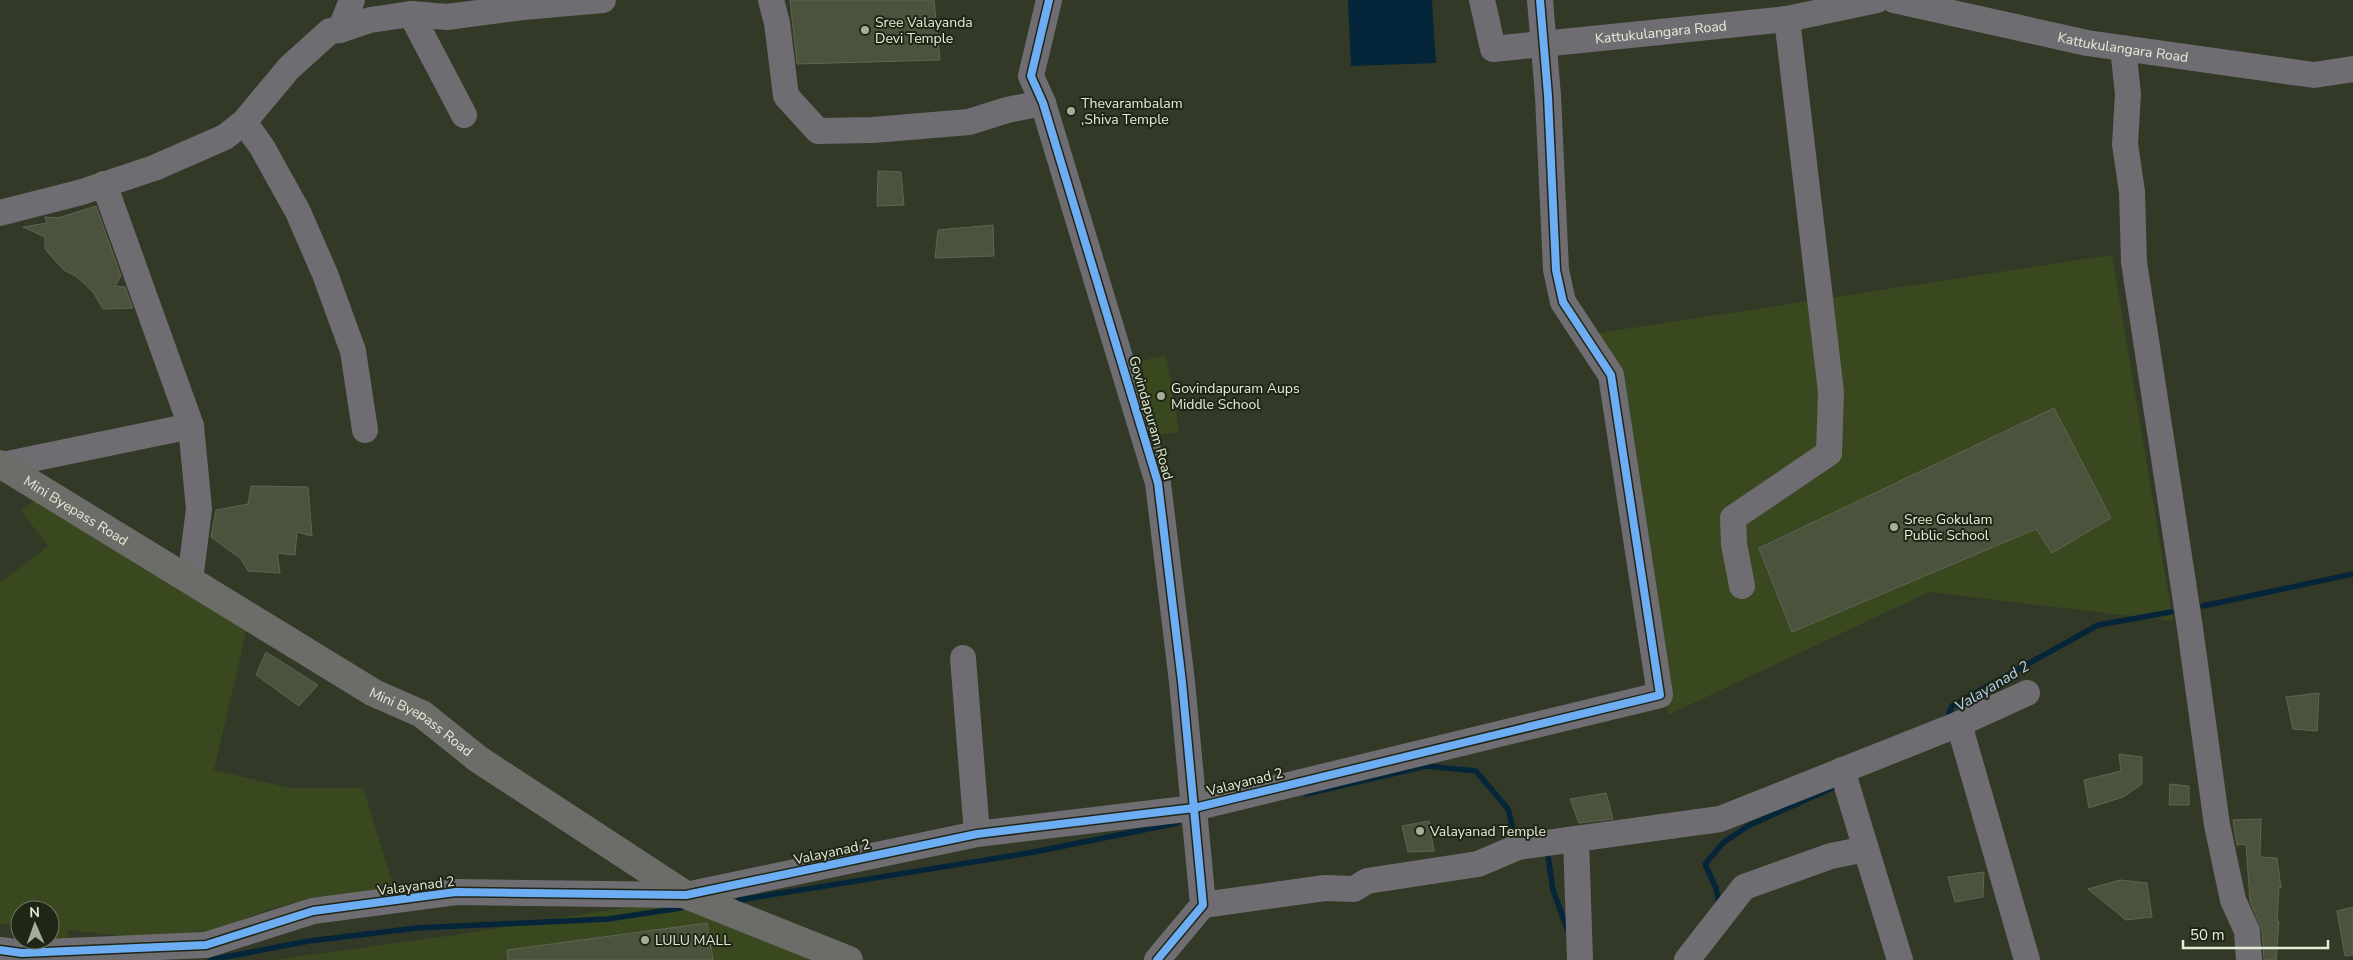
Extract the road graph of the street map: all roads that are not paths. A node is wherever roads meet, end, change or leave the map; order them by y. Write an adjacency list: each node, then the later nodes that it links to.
1 (352, 0): 13 (street)
2 (603, 0): 11 (street)
3 (771, 0): 17 (street)
4 (1049, 0): 17 (street, Govindapuram Road)
5 (1482, 0): 14 (street, Kattukulangara Road)
6 (1540, 0): 14 (street)
7 (1877, 0): 12 (street, Kattukulangara Road)
8 (1894, 0): 9 (street, Kattukulangara Road)
9 (1929, 4): 15 (street, Kattukulangara Road)
10 (1753, 11): 12 (street, Kattukulangara Road); 14 (street, Kattukulangara Road)
11 (411, 14): 13 (street); 18 (street)
12 (1787, 19): 26 (street)
13 (340, 30): 19 (street)
14 (1543, 42): 31 (street, Valayanad 2)
15 (2123, 48): 16 (street, Kattukulangara Road); 44 (street)
16 (2353, 69)
17 (1044, 103): 31 (street, Govindapuram Road)
18 (464, 114)
19 (244, 122): 20 (street); 23 (street)
20 (104, 184): 21 (street); 22 (street)
21 (0, 212)
22 (191, 426): 24 (street); 25 (street)
23 (365, 430)
24 (1, 464): 25 (main road, Mini Byepass Road)
25 (190, 580): 35 (main road, Mini Byepass Road)
26 (1742, 586)
27 (963, 658): 32 (street)
28 (2027, 693): 29 (street)
29 (1959, 724): 30 (street); 43 (street)
30 (1842, 770): 33 (street); 34 (street)
31 (1194, 808): 32 (street, Valayanad 2); 36 (street, Govindapuram Road)
32 (977, 834): 35 (street, Valayanad 2)
33 (1576, 839): 36 (street); 40 (street)
34 (1866, 849): 41 (street); 42 (street)
35 (686, 895): 37 (street, Valayanad 2); 38 (main road, Mini Byepass Road)
36 (1204, 905): 39 (street)
37 (0, 950)
38 (849, 960)
39 (1157, 960)
40 (1580, 960)
41 (1687, 960)
42 (1900, 960)
43 (2026, 960)
44 (2249, 960)

